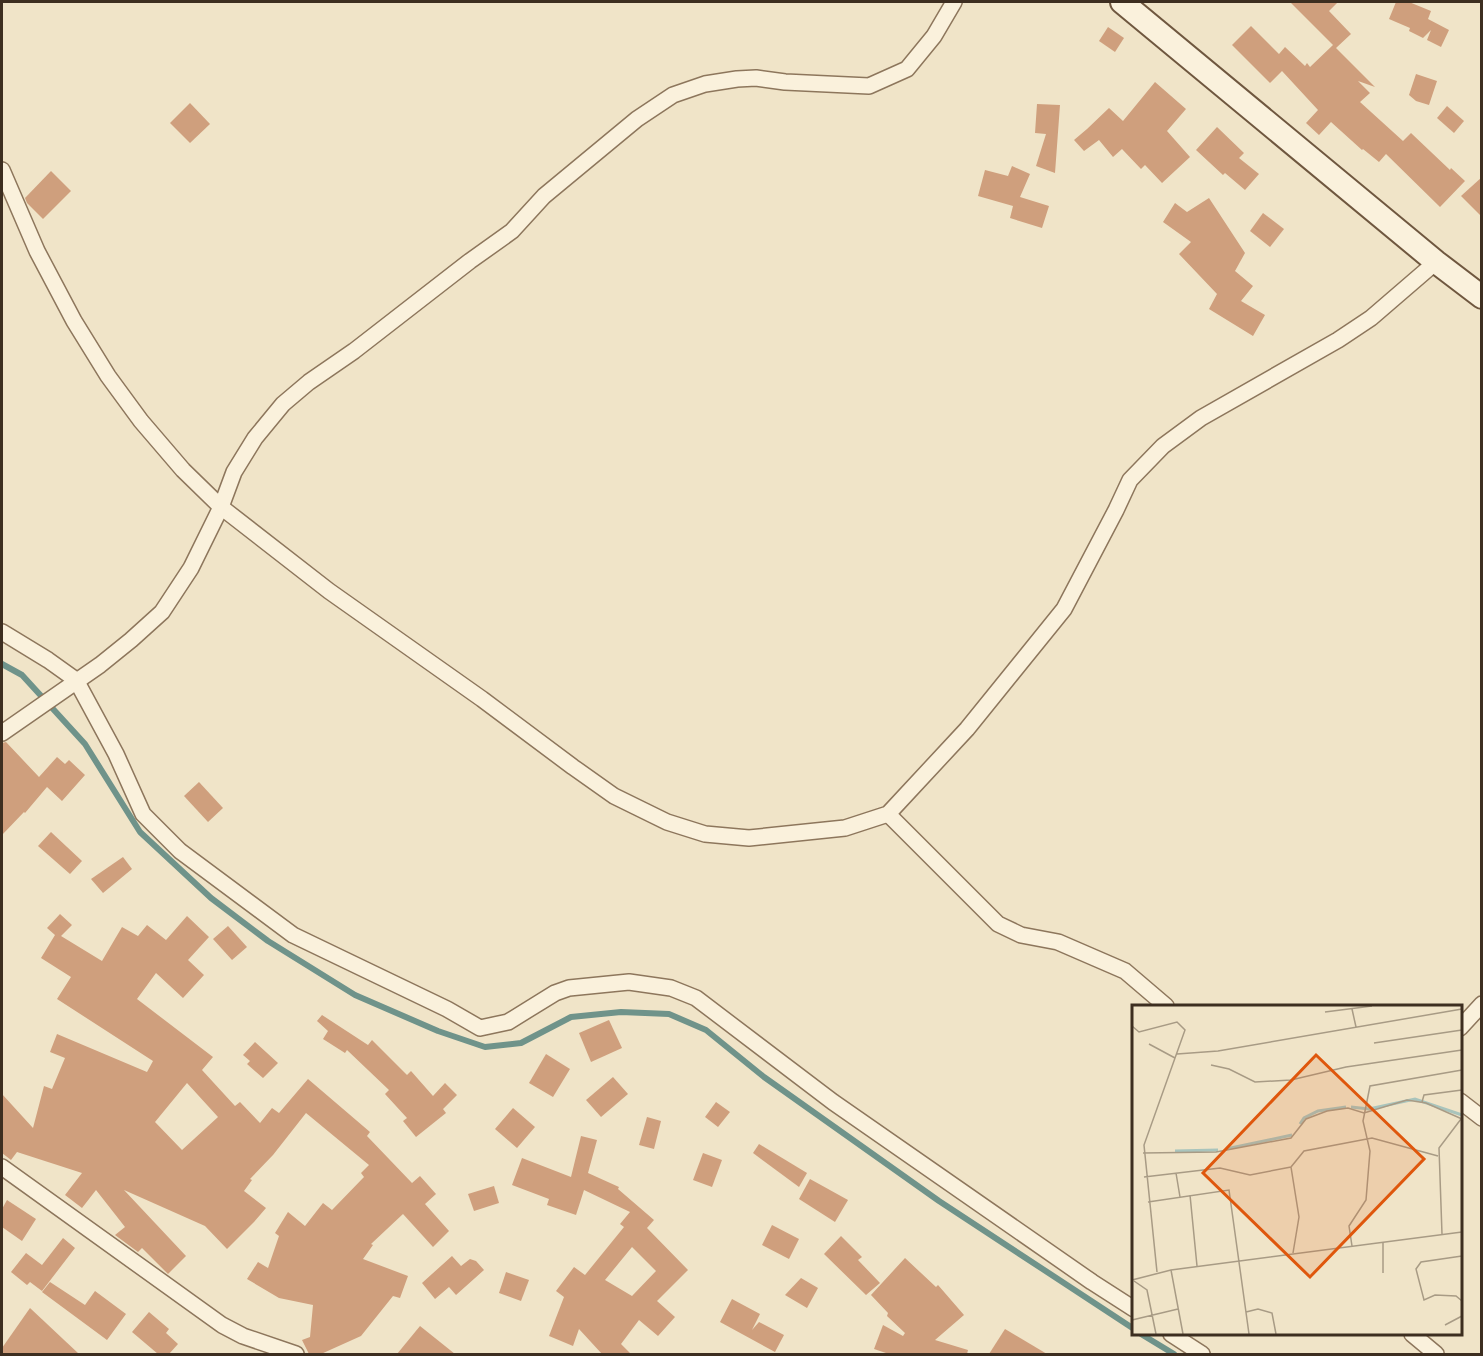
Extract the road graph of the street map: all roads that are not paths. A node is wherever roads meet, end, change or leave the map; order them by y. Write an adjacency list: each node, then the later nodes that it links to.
1 (954, 2): 6 (street)
2 (1122, 2): 4 (main road)
3 (2, 170): 6 (street)
4 (1436, 262): 5 (main road); 10 (street)
5 (1482, 297)
6 (221, 507): 8 (street); 10 (street)
7 (2, 632): 8 (street)
8 (76, 680): 9 (street); 17 (street)
9 (2, 733)
10 (888, 814): 12 (street)
11 (1482, 1004): 13 (street)
12 (1166, 1005)
13 (1462, 1027)
14 (1462, 1102): 15 (street)
15 (1482, 1118)
16 (2, 1167): 20 (street)
17 (1132, 1308)
18 (1173, 1335): 21 (street)
19 (1413, 1335): 22 (street)
20 (296, 1354)
21 (1202, 1354)
22 (1436, 1354)

